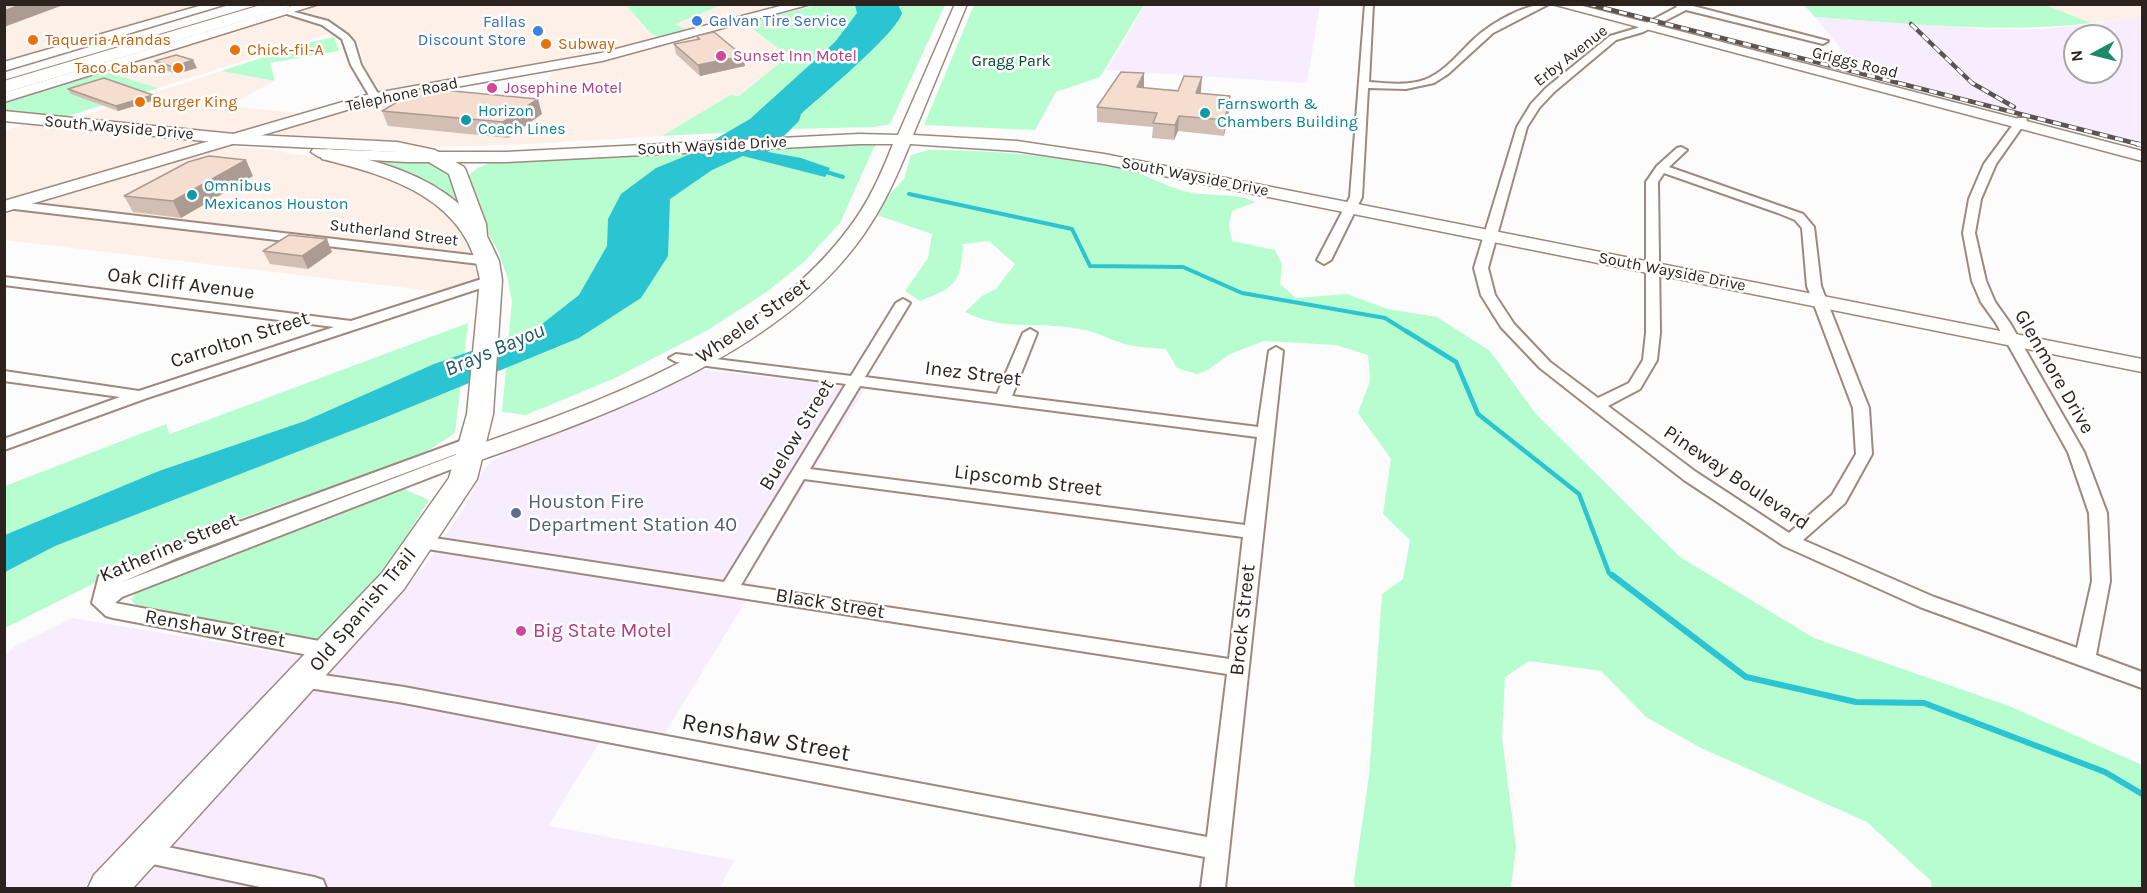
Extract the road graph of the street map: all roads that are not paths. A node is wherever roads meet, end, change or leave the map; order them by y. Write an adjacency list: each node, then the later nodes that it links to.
1 (242, 4): 15 (highway)
2 (254, 4): 15 (highway)
3 (268, 4): 21 (highway)
4 (313, 4): 14 (main road)
5 (950, 4): 25 (main road, Wheeler Street)
6 (961, 4): 25 (main road, Wheeler Street)
7 (1370, 4): 20 (street)
8 (1545, 4): 20 (street)
9 (1558, 4): 16 (main road, Griggs Road)
10 (1575, 4): 16 (main road, Griggs Road)
11 (1674, 4): 13 (street)
12 (801, 5): 22 (main road, Telephone Road)
13 (1688, 6): 16 (street, Erby Avenue); 17 (street)
14 (290, 7): 15 (highway); 21 (main road); 22 (street)
15 (220, 14): 18 (main road); 19 (highway); 21 (highway)
16 (1648, 26): 24 (main road, Griggs Road); 39 (street, Erby Avenue)
17 (1823, 41)
18 (4, 67)
19 (4, 77)
20 (1366, 85): 37 (street)
21 (5, 93)
22 (375, 98): 27 (main road, Telephone Road)
23 (4, 116): 27 (main road, South Wayside Drive)
24 (2021, 122): 30 (main road, Griggs Road); 32 (main road, Griggs Road); 47 (street, Glenmore Drive)
25 (897, 134): 26 (main road, South Wayside Drive); 37 (main road, South Wayside Drive); 53 (main road, Wheeler Street)
26 (830, 135): 28 (main road, South Wayside Drive); 34 (main road, South Wayside Drive)
27 (234, 139): 28 (main road, South Wayside Drive); 31 (main road, South Wayside Drive); 38 (main road, Telephone Road)
28 (397, 147): 33 (main road, Old Spanish Trail)
29 (1681, 150): 35 (street)
30 (2142, 151)
31 (319, 152): 33 (main road, South Wayside Drive); 40 (main road, Old Spanish Trail)
32 (2142, 156)
33 (434, 157): 34 (main road, South Wayside Drive); 36 (main road, Old Spanish Trail)
34 (506, 157): 36 (main road)
35 (1661, 168): 42 (street); 45 (street)
36 (461, 181): 40 (main road, Old Spanish Trail)
37 (1354, 202): 39 (main road, South Wayside Drive); 41 (street)
38 (8, 206): 43 (street, Sutherland Street)
39 (1491, 230): 42 (main road, South Wayside Drive); 59 (street, Pineway Boulevard)
40 (477, 236): 43 (main road, Old Spanish Trail)
41 (1324, 260)
42 (1654, 262): 45 (main road, South Wayside Drive); 59 (street)
43 (489, 270): 48 (street, Carrolton Street); 61 (main road, Old Spanish Trail)
44 (4, 281): 48 (street, Oak Cliff Avenue)
45 (1817, 293): 47 (main road, South Wayside Drive); 50 (main road, South Wayside Drive); 66 (street)
46 (903, 303): 56 (street, Buelow Street)
47 (2003, 323): 50 (street, Glenmore Drive); 51 (main road, South Wayside Drive)
48 (352, 325): 57 (street, Carrolton Street)
49 (1030, 333): 58 (street)
50 (2013, 341): 54 (main road, South Wayside Drive); 70 (street, Glenmore Drive)
51 (2142, 350)
52 (1276, 351): 60 (street, Brock Street)
53 (687, 360): 56 (street, Inez Street); 61 (main road, Wheeler Street)
54 (2142, 366)
55 (4, 375): 57 (street)
56 (854, 380): 58 (street, Inez Street); 63 (street, Buelow Street)
57 (141, 395): 62 (street, Carrolton Street)
58 (1003, 398): 60 (street, Inez Street)
59 (1597, 405): 66 (street, Pineway Boulevard)
60 (1265, 433): 64 (street, Brock Street)
61 (474, 437): 65 (main road, Old Spanish Trail); 68 (street, Katherine Street)
62 (4, 445)
63 (798, 473): 64 (street, Lipscomb Street); 67 (street, Buelow Street)
64 (1252, 532): 71 (street, Brock Street)
65 (421, 542): 67 (street, Black Street); 69 (main road, Old Spanish Trail)
66 (1790, 542): 70 (street, Pineway Boulevard)
67 (729, 589): 71 (street, Black Street)
68 (102, 603): 69 (street, Renshaw Street)
69 (330, 651): 72 (main road, Old Spanish Trail)
70 (2085, 659): 73 (street, Pineway Boulevard)
71 (1238, 668): 74 (street, Brock Street)
72 (303, 680): 74 (street, Renshaw Street); 75 (main road, Old Spanish Trail)
73 (2142, 680)
74 (1218, 849): 78 (street, Brock Street)
75 (143, 852): 76 (main road, Old Spanish Trail); 77 (street)
76 (108, 888)
77 (314, 888)
78 (1213, 888)

